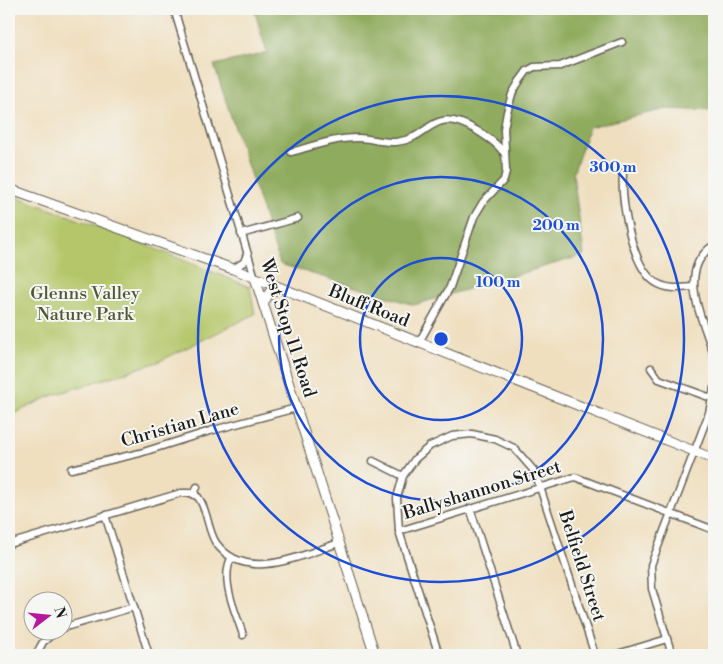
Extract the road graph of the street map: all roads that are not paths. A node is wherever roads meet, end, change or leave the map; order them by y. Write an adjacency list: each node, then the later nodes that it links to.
1 (174, 9): 8 (street, West Stop 11 Road)
2 (622, 42): 4 (street)
3 (290, 152): 4 (street)
4 (504, 154): 16 (street)
5 (623, 173): 13 (street)
6 (9, 189): 11 (main road, Bluff Road)
7 (298, 218): 8 (street)
8 (241, 234): 10 (street, West Stop 11 Road)
9 (714, 245): 13 (street)
10 (247, 253): 11 (street); 12 (street, West Stop 11 Road)
11 (233, 269): 12 (main road, Bluff Road)
12 (255, 278): 14 (main road, Bluff Road); 15 (main road, West Stop 11 Road)
13 (693, 287): 17 (street)
14 (281, 288): 15 (main road); 16 (main road, Bluff Road)
15 (263, 303): 21 (main road, West Stop 11 Road)
16 (418, 344): 22 (main road, Bluff Road)
17 (714, 356)
18 (651, 368): 20 (street)
19 (714, 388): 20 (street)
20 (713, 399): 22 (street)
21 (296, 408): 25 (street, Christian Lane); 35 (main road, West Stop 11 Road)
22 (694, 451): 23 (main road, Bluff Road); 31 (street)
23 (714, 460)
24 (373, 461): 26 (street)
25 (70, 469)
26 (404, 476): 27 (street, Belfield Street); 34 (street, Belfield Street)
27 (541, 486): 30 (street, Ballyshannon Street); 31 (street, Ballyshannon Street); 48 (street, Belfield Street)
28 (198, 487): 29 (street)
29 (194, 494): 32 (street); 37 (street)
30 (470, 508): 34 (street, Ballyshannon Street); 47 (street)
31 (670, 512): 33 (street, Ballyshannon Street); 41 (street)
32 (105, 515): 36 (street); 38 (street)
33 (714, 530)
34 (399, 531): 46 (street, Belfield Street)
35 (339, 543): 37 (street); 45 (main road, West Stop 11 Road)
36 (9, 544)
37 (232, 558): 40 (street)
38 (134, 607): 39 (street); 44 (street)
39 (72, 625)
40 (243, 635)
41 (667, 639): 49 (street); 50 (street)
42 (43, 642): 43 (street)
43 (36, 655)
44 (149, 655)
45 (375, 655)
46 (439, 655)
47 (517, 655)
48 (595, 655)
49 (614, 655)
50 (672, 655)

